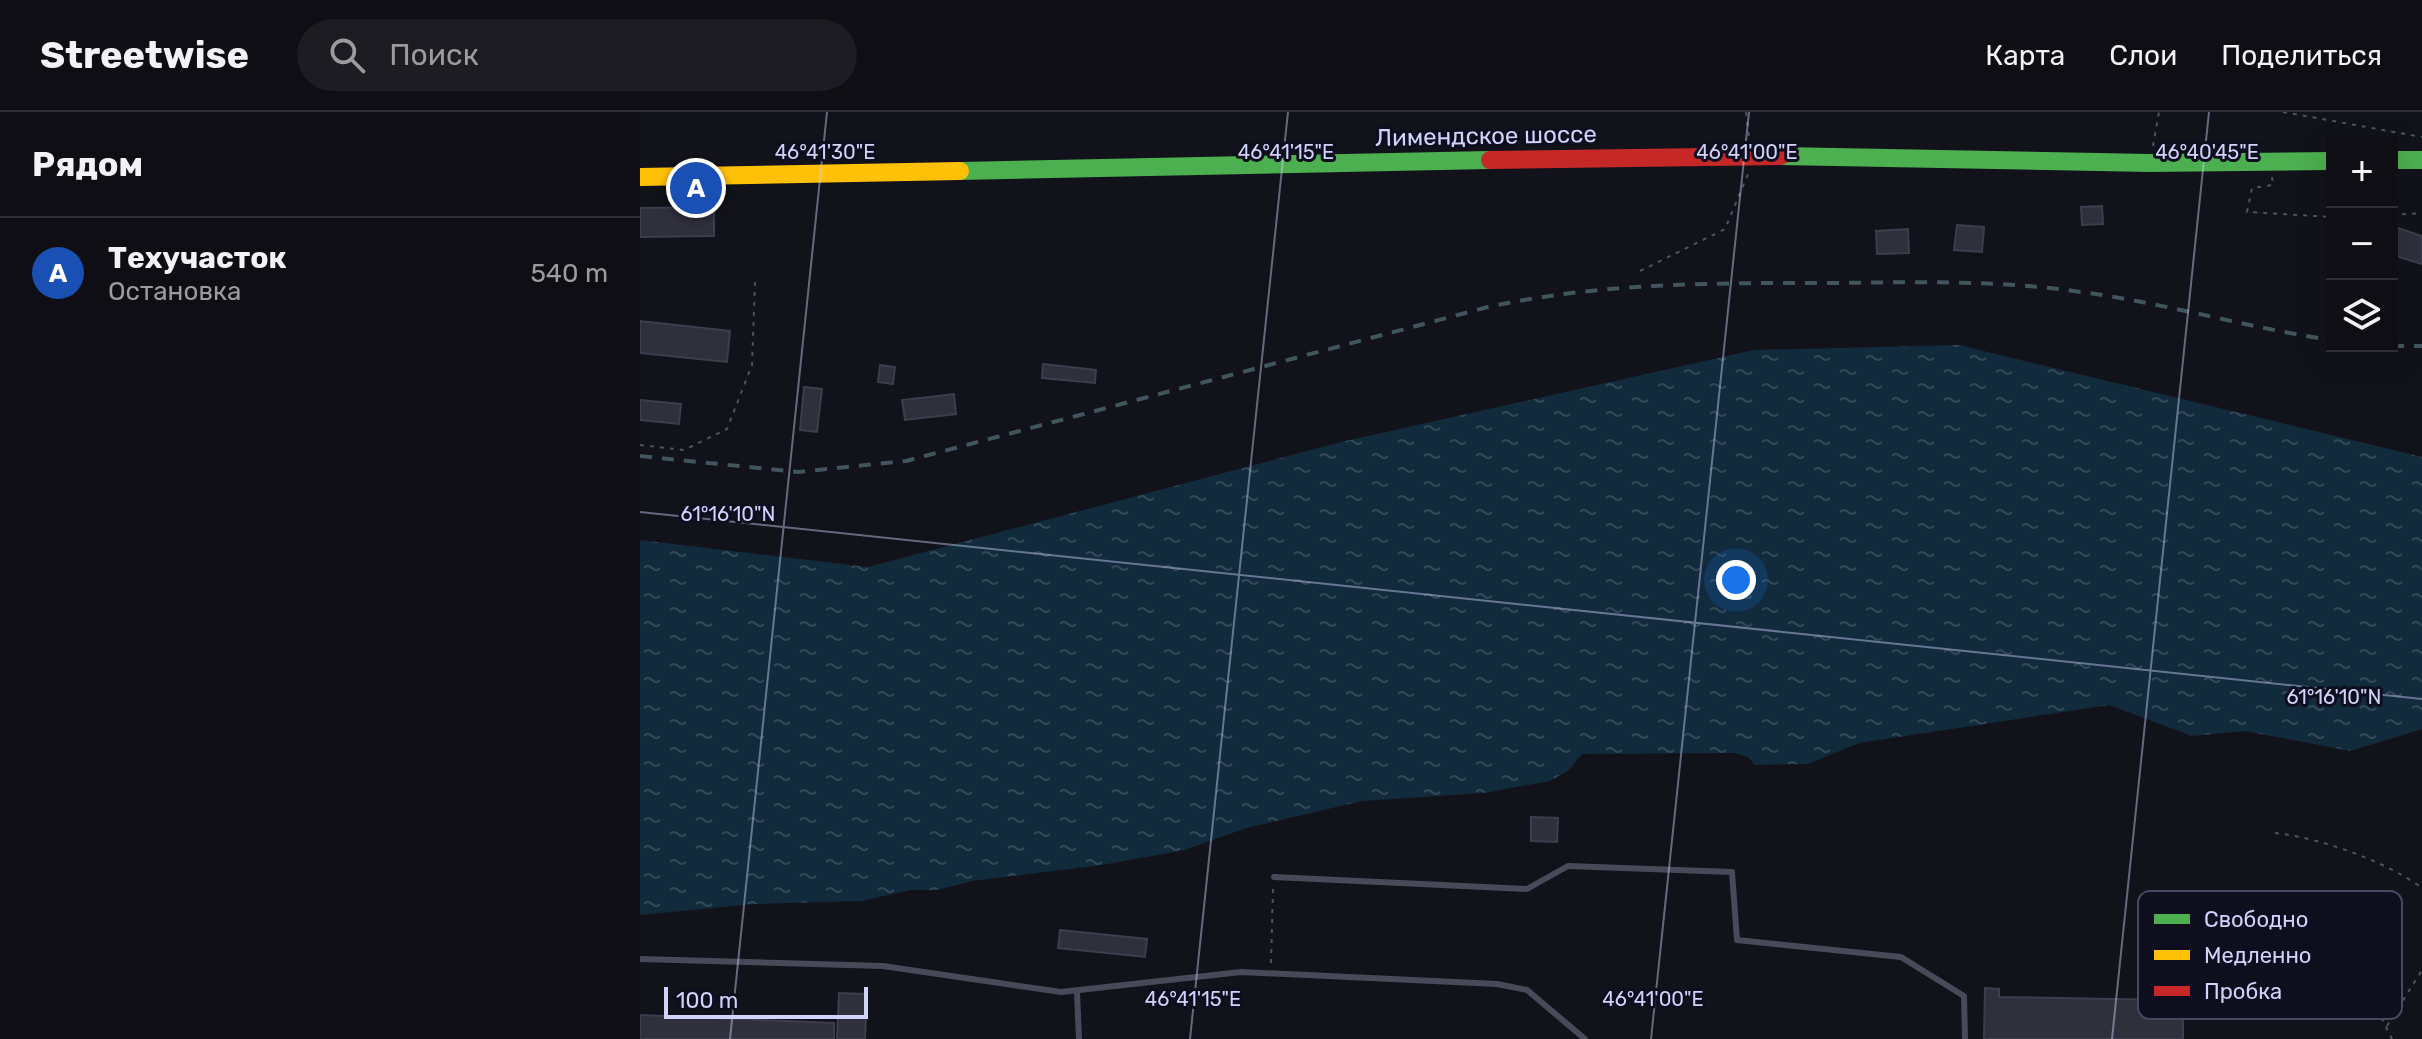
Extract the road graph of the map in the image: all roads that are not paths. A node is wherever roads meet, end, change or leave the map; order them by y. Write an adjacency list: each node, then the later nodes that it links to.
1 (2398, 160): 2 (main road)
2 (2422, 160)
3 (2326, 161): 4 (main road, Лимендское шоссе)
4 (640, 177)
5 (1274, 877): 10 (lane)
6 (640, 959): 7 (lane)
7 (1077, 992): 8 (lane); 9 (lane)
8 (1079, 1039)
9 (1585, 1039)
10 (1965, 1039)

